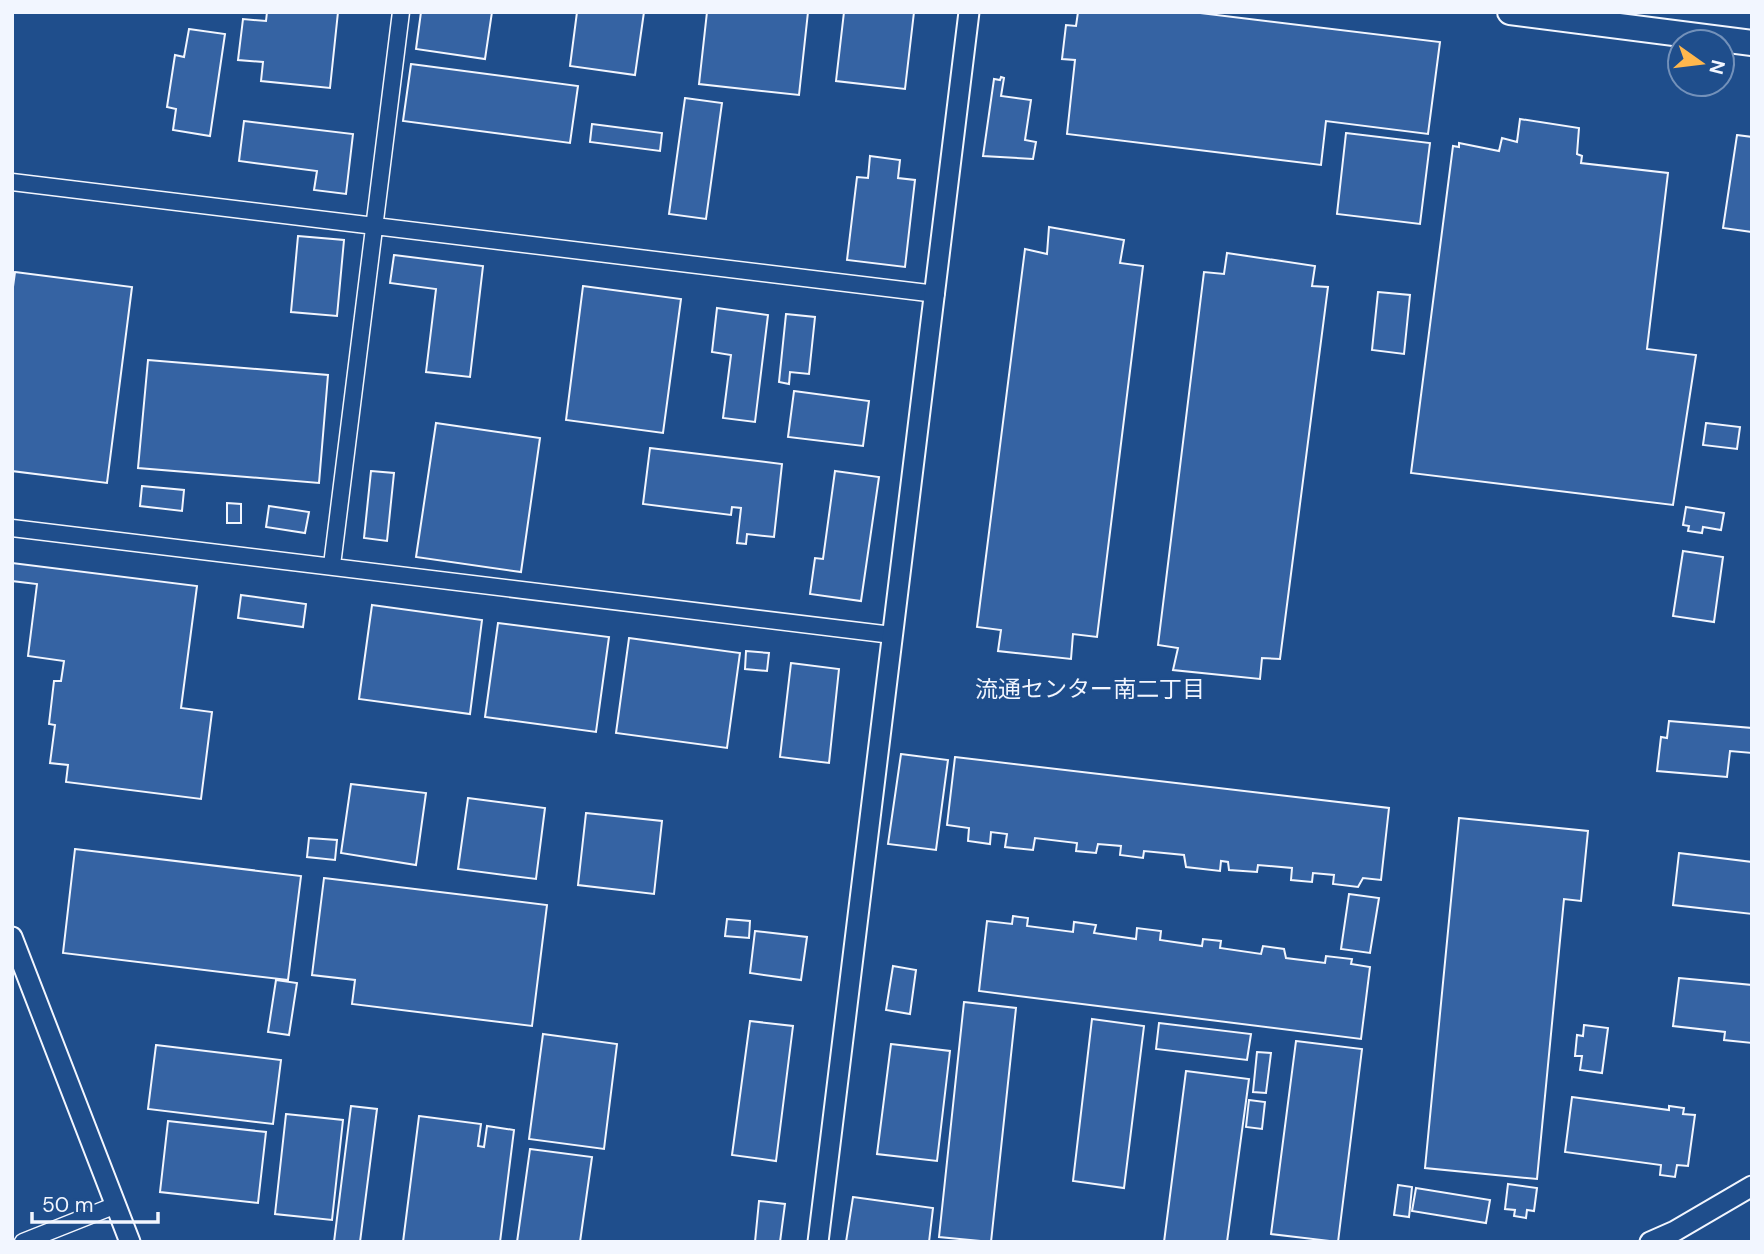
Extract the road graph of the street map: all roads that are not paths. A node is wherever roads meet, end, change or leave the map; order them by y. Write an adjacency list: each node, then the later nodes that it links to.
1 (401, 12): 6 (street)
2 (969, 12): 7 (street)
3 (1510, 12): 4 (main road)
4 (1752, 43)
5 (12, 182): 6 (street)
6 (376, 225): 7 (street); 9 (street)
7 (936, 294): 10 (street)
8 (12, 528): 9 (street)
9 (332, 565): 10 (street)
10 (892, 635): 16 (street)
11 (12, 937): 13 (street)
12 (1752, 1186): 17 (street)
13 (116, 1205): 14 (street); 15 (street)
14 (23, 1242)
15 (130, 1242)
16 (818, 1242)
17 (1650, 1242)

